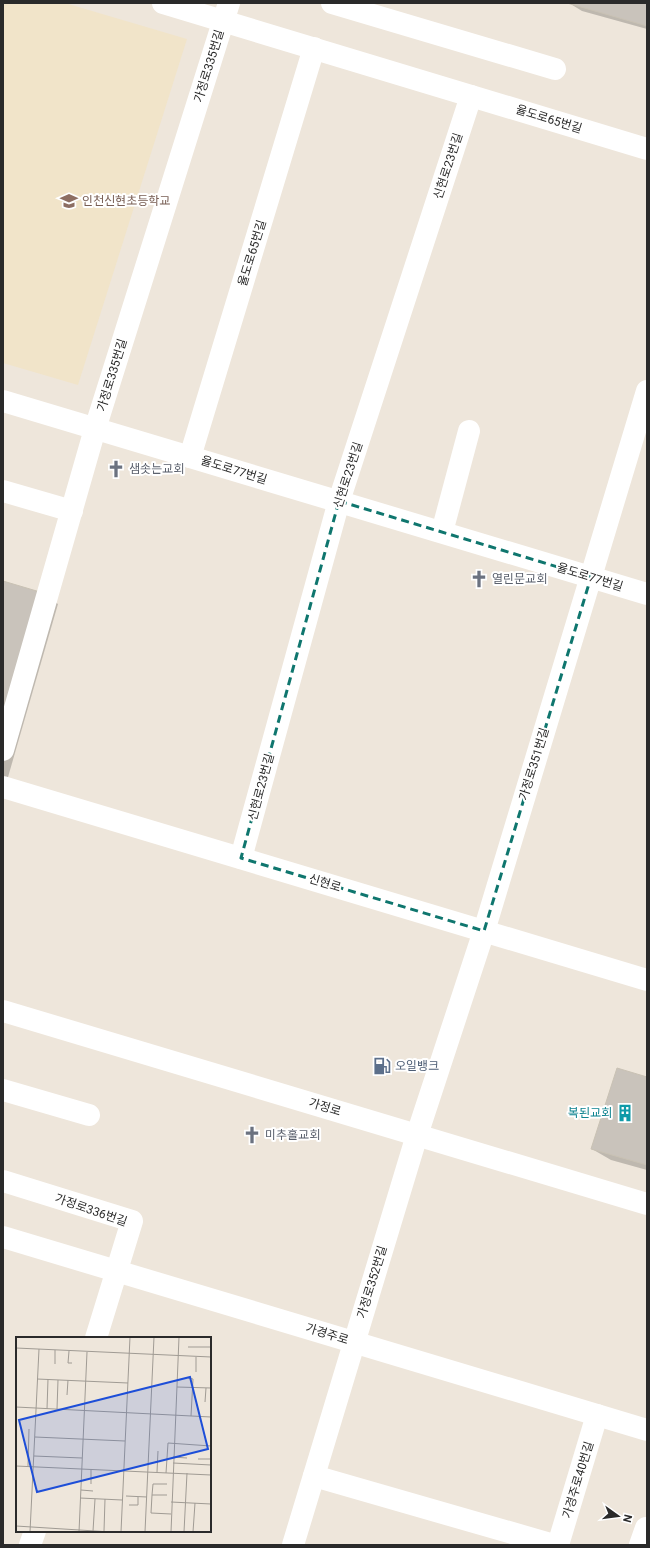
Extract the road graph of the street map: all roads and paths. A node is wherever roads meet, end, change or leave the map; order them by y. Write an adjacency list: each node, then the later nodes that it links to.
1 (163, 3): 3 (street, 율도로65번길)
2 (332, 3): 5 (street)
3 (226, 12): 4 (street, 율도로65번길); 10 (street, 가정로335번길)
4 (314, 48): 6 (street, 율도로65번길); 12 (street, 율도로65번길)
5 (555, 69)
6 (471, 96): 7 (street, 율도로65번길); 14 (street, 신현로23번길)
7 (647, 149)
8 (647, 391): 17 (street, 가정로351번길)
9 (3, 401): 10 (street, 율도로77번길)
10 (95, 429): 12 (street, 율도로77번길); 15 (street, 가정로335번길)
11 (469, 431): 16 (street)
12 (190, 457): 14 (street, 율도로77번길)
13 (3, 491): 15 (street)
14 (339, 501): 16 (street, 율도로77번길); 21 (street, 신현로23번길)
15 (72, 511): 19 (street, 가정로335번길)
16 (442, 532): 17 (street, 율도로77번길)
17 (591, 577): 18 (street, 율도로77번길); 22 (street, 가정로351번길)
18 (647, 594)
19 (3, 750)
20 (3, 787): 21 (street, 신현로)
21 (241, 858): 22 (street, 신현로)
22 (484, 931): 23 (street, 신현로); 27 (street, 가정로351번길)
23 (647, 980)
24 (3, 1011): 27 (street, 가정로)
25 (3, 1090): 26 (street)
26 (89, 1115)
27 (417, 1135): 29 (street, 가정로); 33 (street, 가정로352번길)
28 (3, 1181): 31 (street, 가정로336번길)
29 (647, 1204)
30 (4, 1241): 31 (street, 가경주로)
31 (118, 1271): 32 (street); 33 (street, 가경주로)
32 (96, 1337)
33 (354, 1342): 34 (street, 가경주로); 36 (street, 가정로352번길)
34 (597, 1415): 35 (street, 가경주로); 41 (street, 가경주로40번길)
35 (647, 1430)
36 (314, 1476): 39 (street, 가정로352번길); 40 (street)
37 (35, 1532): 38 (street)
38 (30, 1545)
39 (293, 1545)
40 (554, 1545)
41 (558, 1545)

